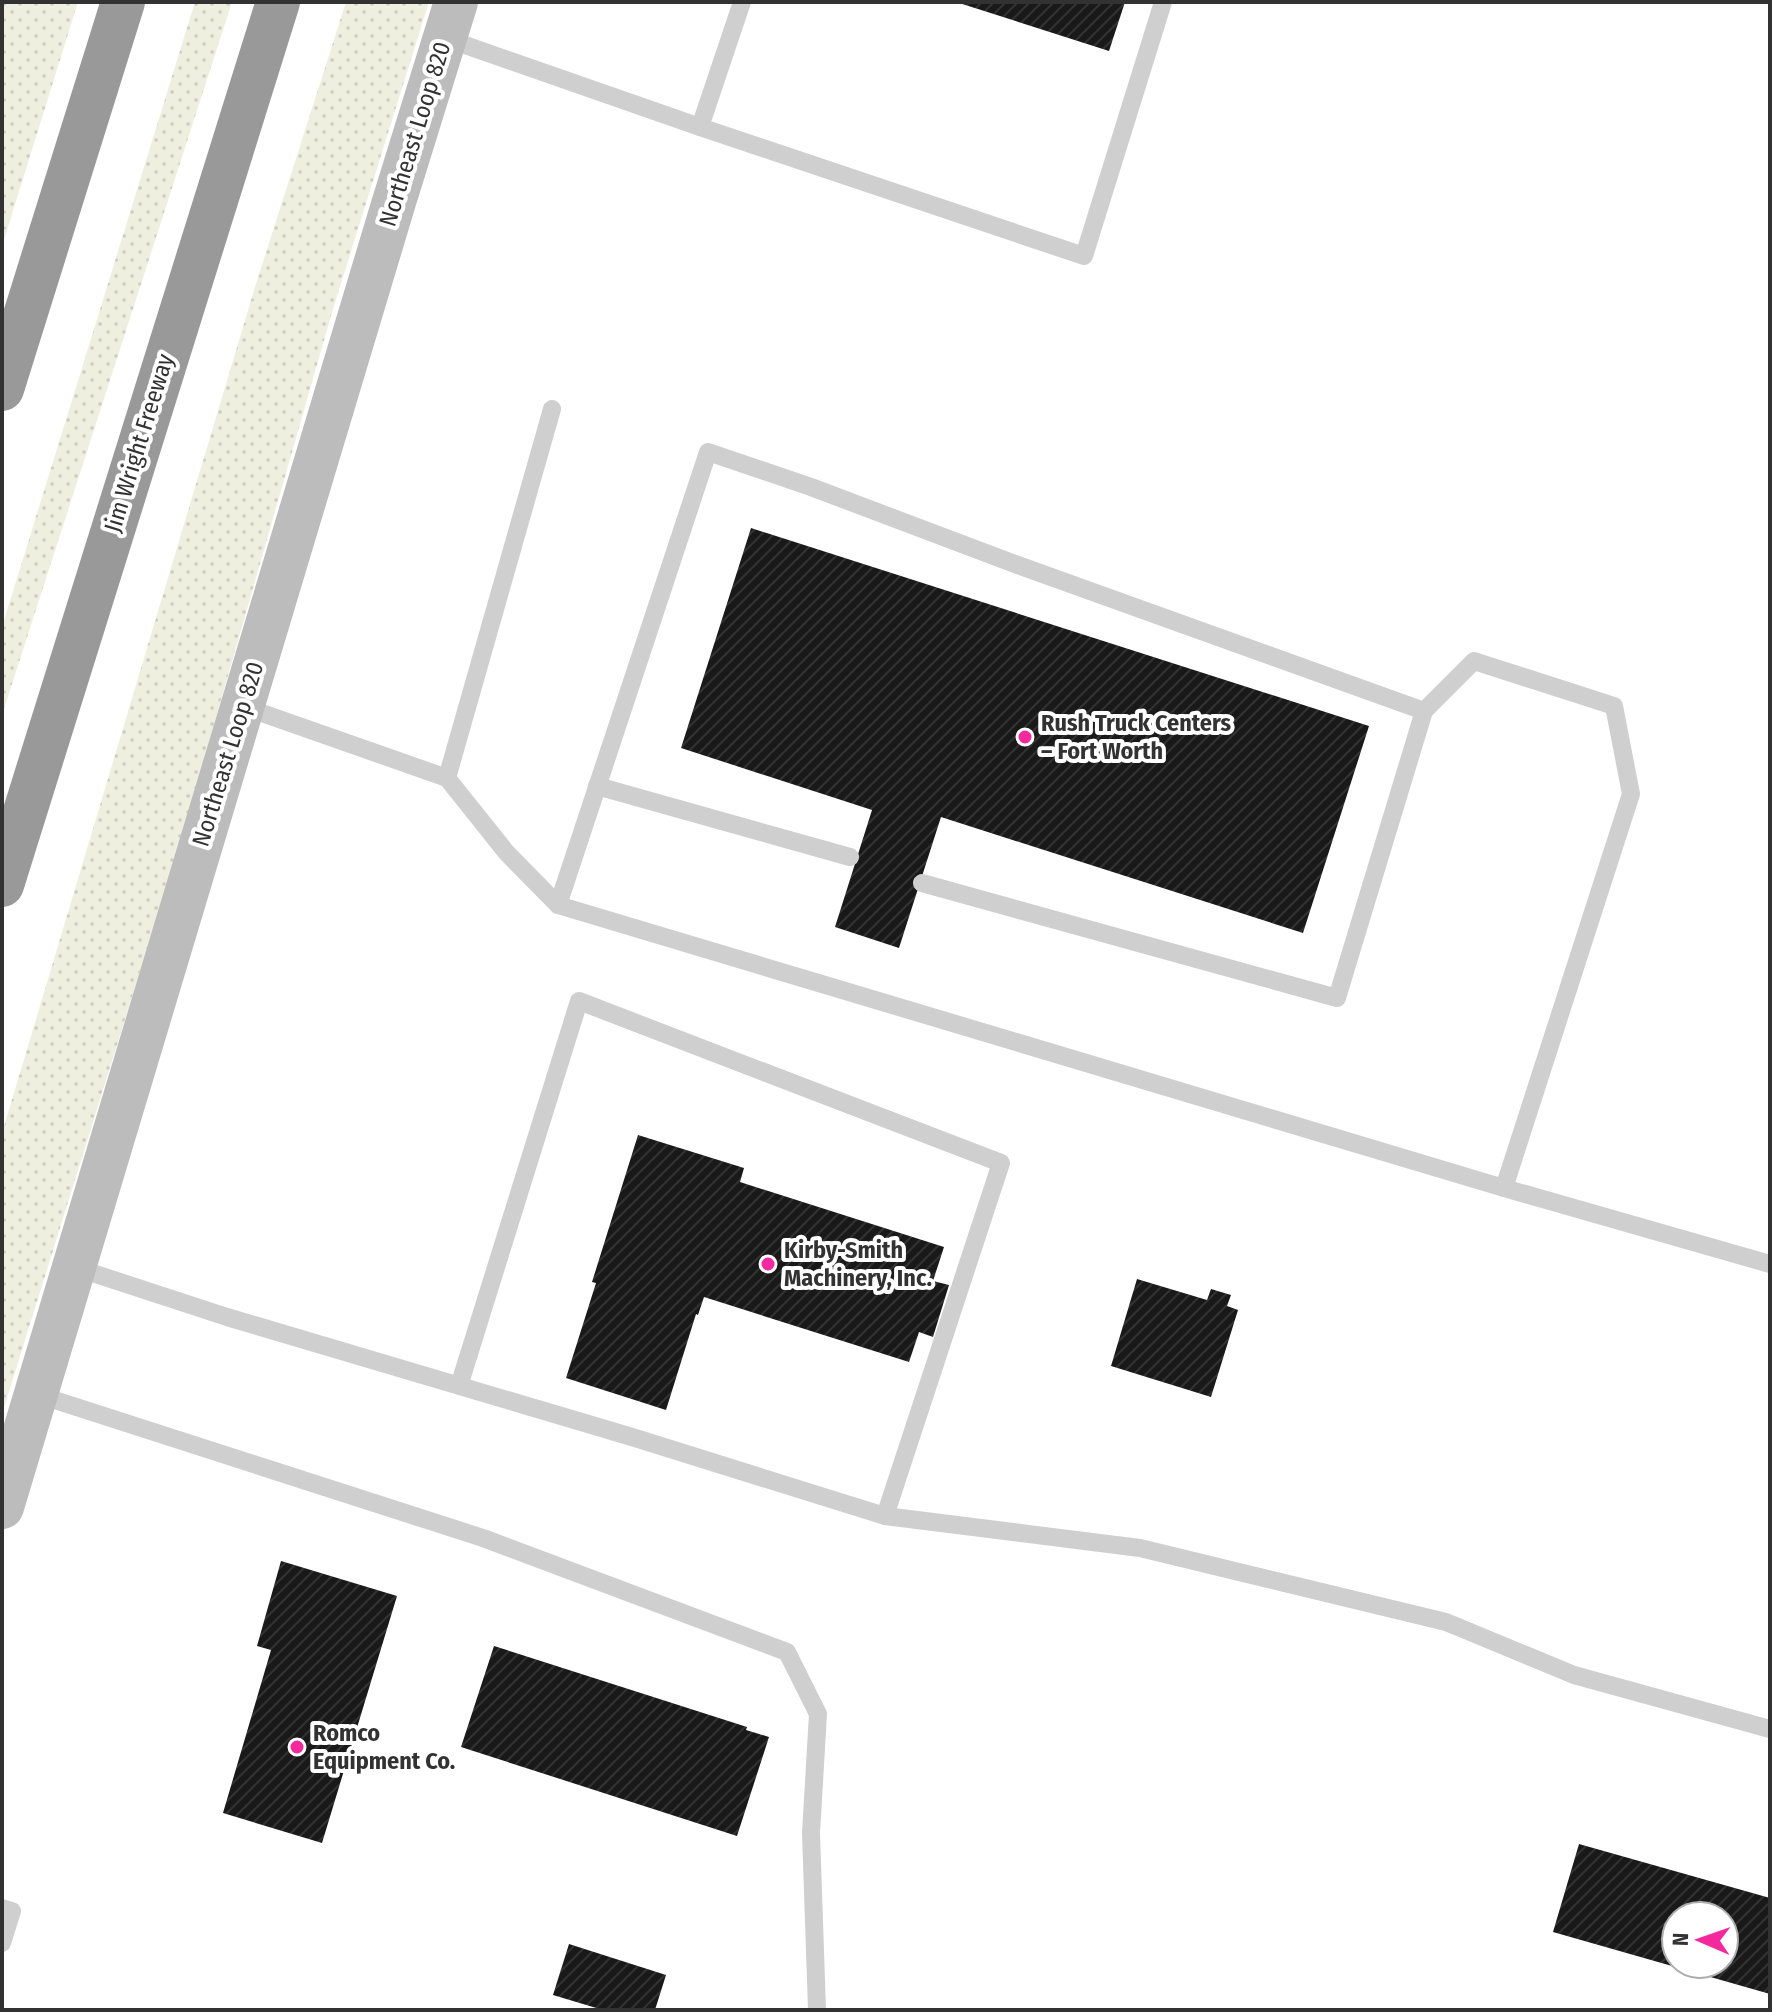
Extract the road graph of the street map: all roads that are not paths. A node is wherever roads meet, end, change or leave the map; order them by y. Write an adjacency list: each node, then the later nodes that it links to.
1 (123, 2): 7 (highway)
2 (278, 2): 15 (highway, Jim Wright Freeway)
3 (742, 2): 6 (lane)
4 (1163, 2): 6 (lane)
5 (450, 20): 6 (lane); 9 (main road, Northeast Loop 820)
6 (700, 127)
7 (2, 389)
8 (552, 409): 11 (lane)
9 (242, 706): 11 (lane); 19 (main road, Northeast Loop 820)
10 (1424, 711): 12 (lane); 14 (lane); 17 (lane)
11 (447, 778): 16 (lane)
12 (597, 786): 13 (lane); 16 (lane)
13 (850, 857)
14 (922, 883)
15 (2, 885)
16 (558, 905): 17 (lane)
17 (1504, 1188): 18 (lane)
18 (1770, 1264)
19 (74, 1267): 20 (lane); 21 (main road, Northeast Loop 820)
20 (459, 1386): 23 (lane); 23 (lane)
21 (36, 1394): 22 (main road, Northeast Loop 820); 27 (lane)
22 (2, 1507)
23 (885, 1516): 24 (lane)
24 (1770, 1729)
25 (2, 1908): 26 (lane)
26 (2, 1943)
27 (817, 2010)

